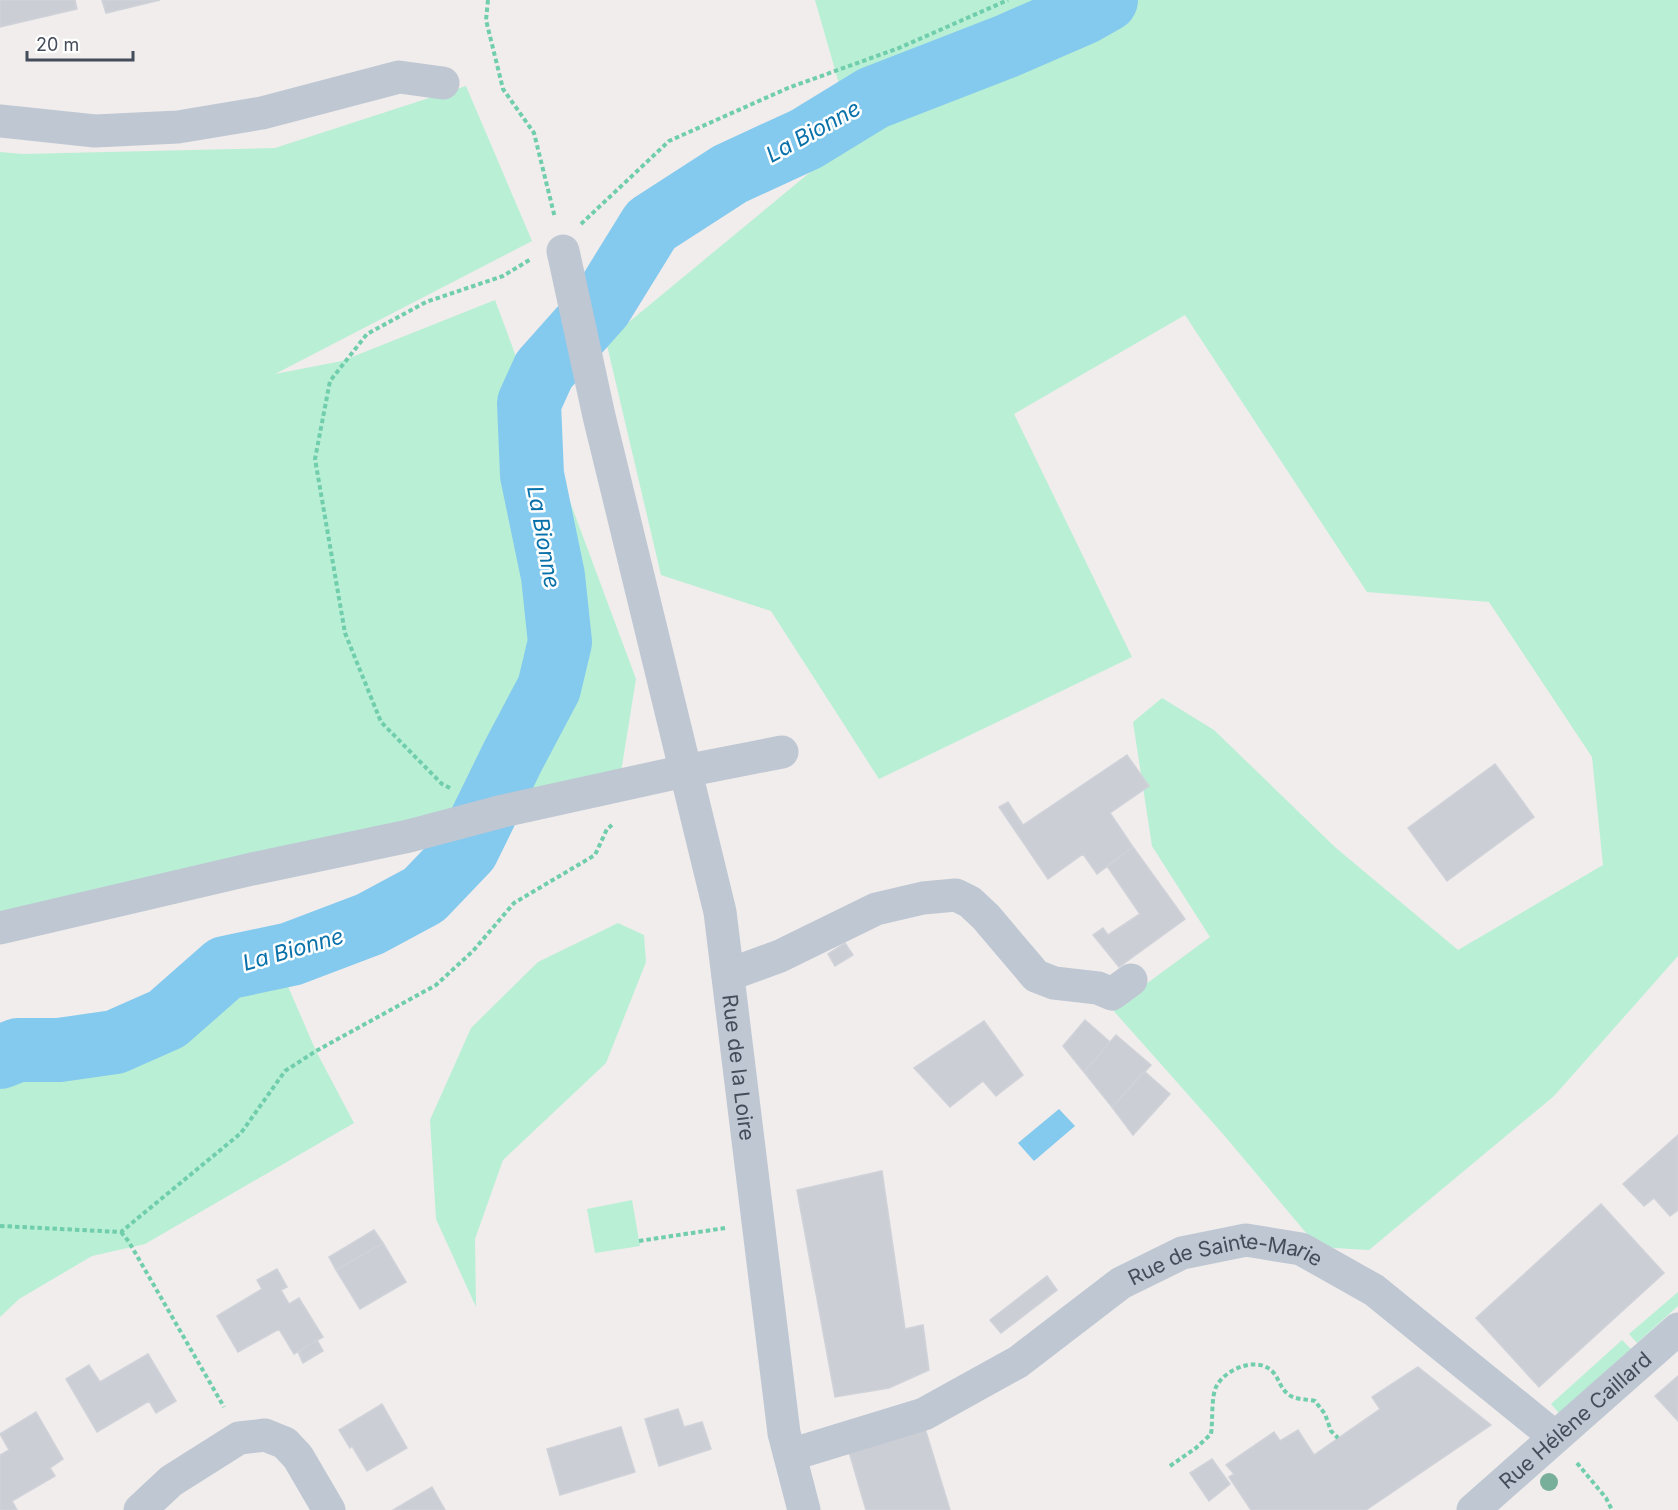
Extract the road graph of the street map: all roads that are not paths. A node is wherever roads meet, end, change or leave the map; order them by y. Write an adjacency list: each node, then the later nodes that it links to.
1 (443, 83): 2 (street)
2 (0, 121)
3 (562, 246): 5 (street, Rue de la Loire)
4 (782, 752): 5 (street)
5 (685, 771): 6 (street); 7 (street, Rue de la Loire)
6 (0, 928)
7 (728, 975): 8 (street); 11 (street, Rue de la Loire)
8 (1131, 980)
9 (1678, 1329): 10 (street, Rue Hélène Caillard)
10 (1555, 1437): 11 (street, Rue de Sainte-Marie); 15 (street, Rue Hélène Caillard)
11 (790, 1455): 14 (street, Rue de la Loire)
12 (140, 1510): 13 (street)
13 (329, 1510)
14 (804, 1510)
15 (1473, 1510)

